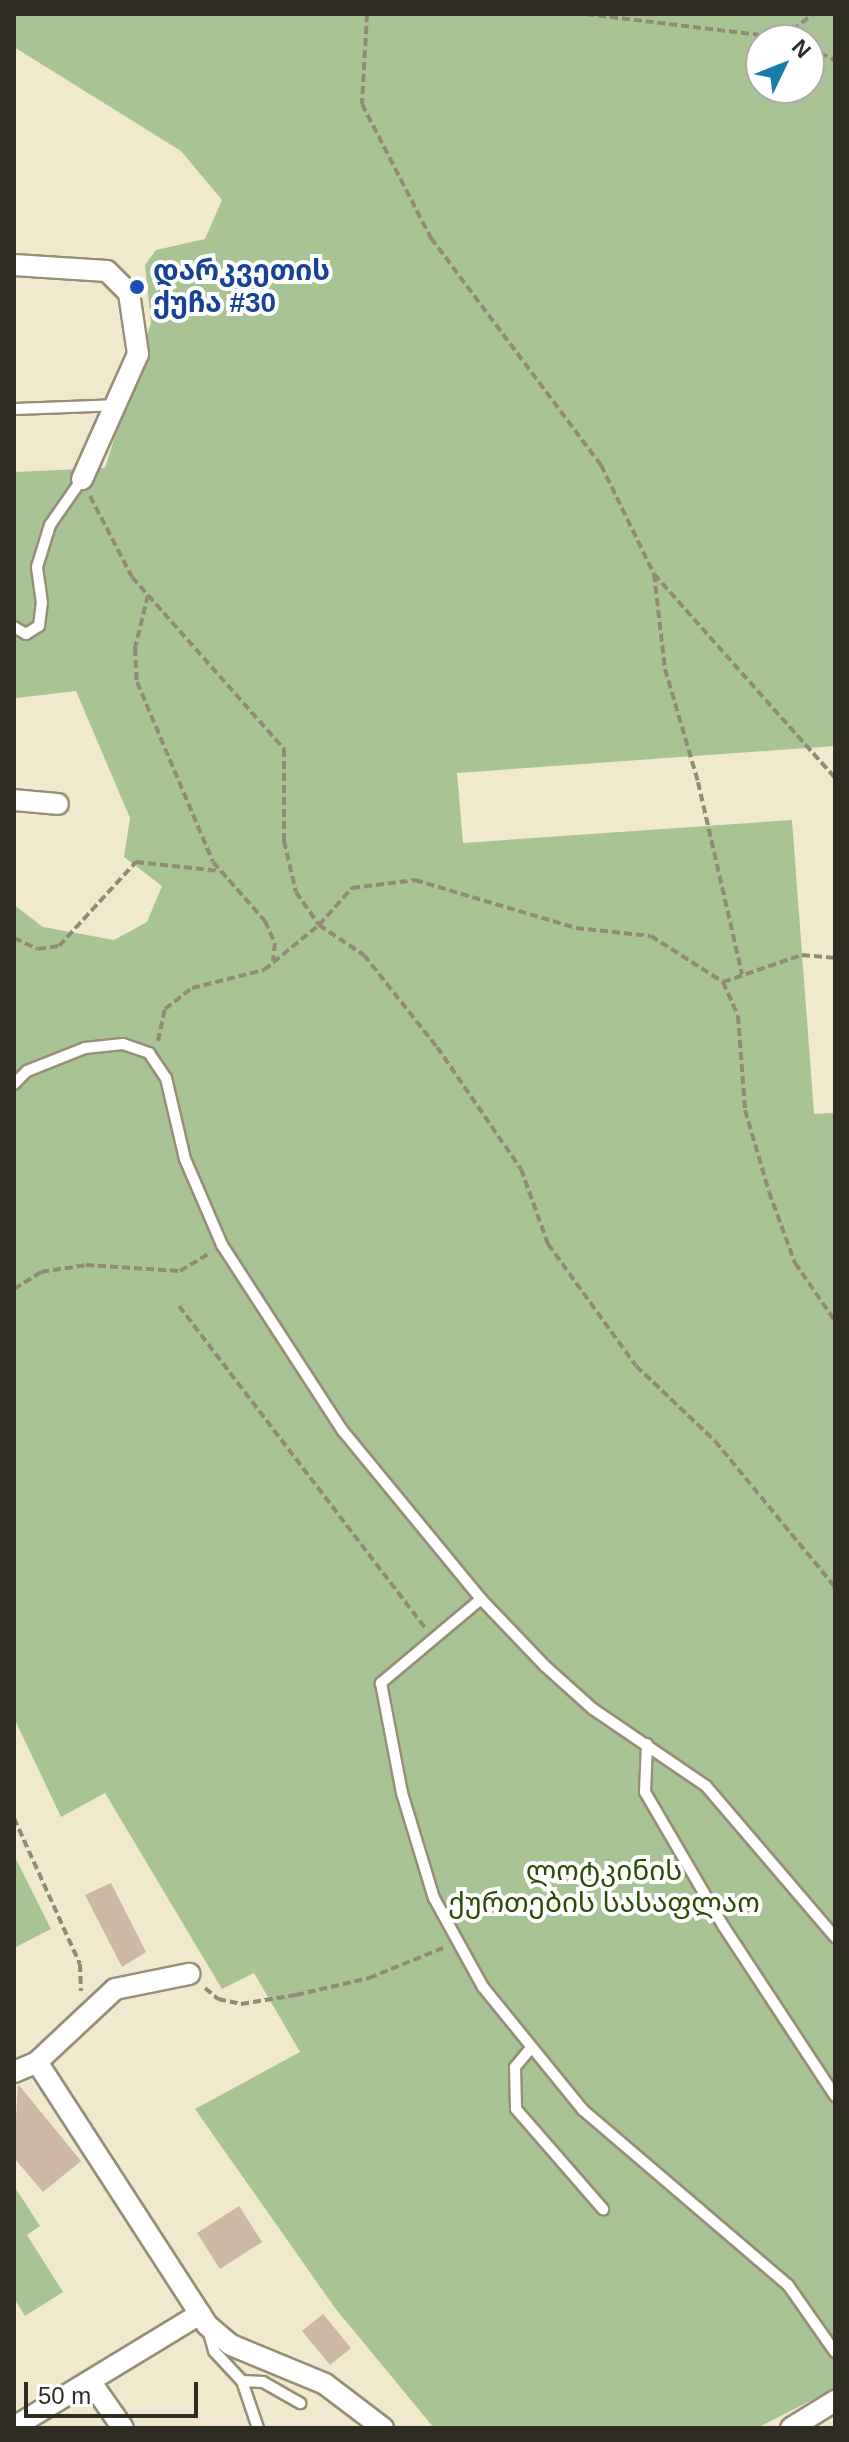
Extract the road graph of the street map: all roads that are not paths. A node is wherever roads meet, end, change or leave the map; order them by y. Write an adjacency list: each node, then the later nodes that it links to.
1 (14, 265): 2 (street)
2 (116, 405): 3 (lane); 4 (street)
3 (14, 409)
4 (82, 479): 5 (lane)
5 (14, 627)
6 (14, 800): 7 (street)
7 (58, 804)
8 (14, 1084): 9 (lane)
9 (481, 1599): 10 (lane); 13 (lane)
10 (647, 1744): 11 (lane); 16 (lane)
11 (835, 1937)
12 (189, 1974): 14 (street)
13 (531, 2048): 17 (lane); 19 (lane)
14 (37, 2062): 15 (street); 18 (street)
15 (14, 2072)
16 (835, 2096)
17 (603, 2209)
18 (203, 2320): 20 (street); 21 (lane); 27 (street)
19 (835, 2352)
20 (90, 2381): 24 (street); 25 (street)
21 (242, 2381): 23 (lane); 26 (lane)
22 (835, 2401): 28 (street)
23 (300, 2403)
24 (14, 2427)
25 (123, 2428)
26 (258, 2428)
27 (383, 2428)
28 (791, 2428)

